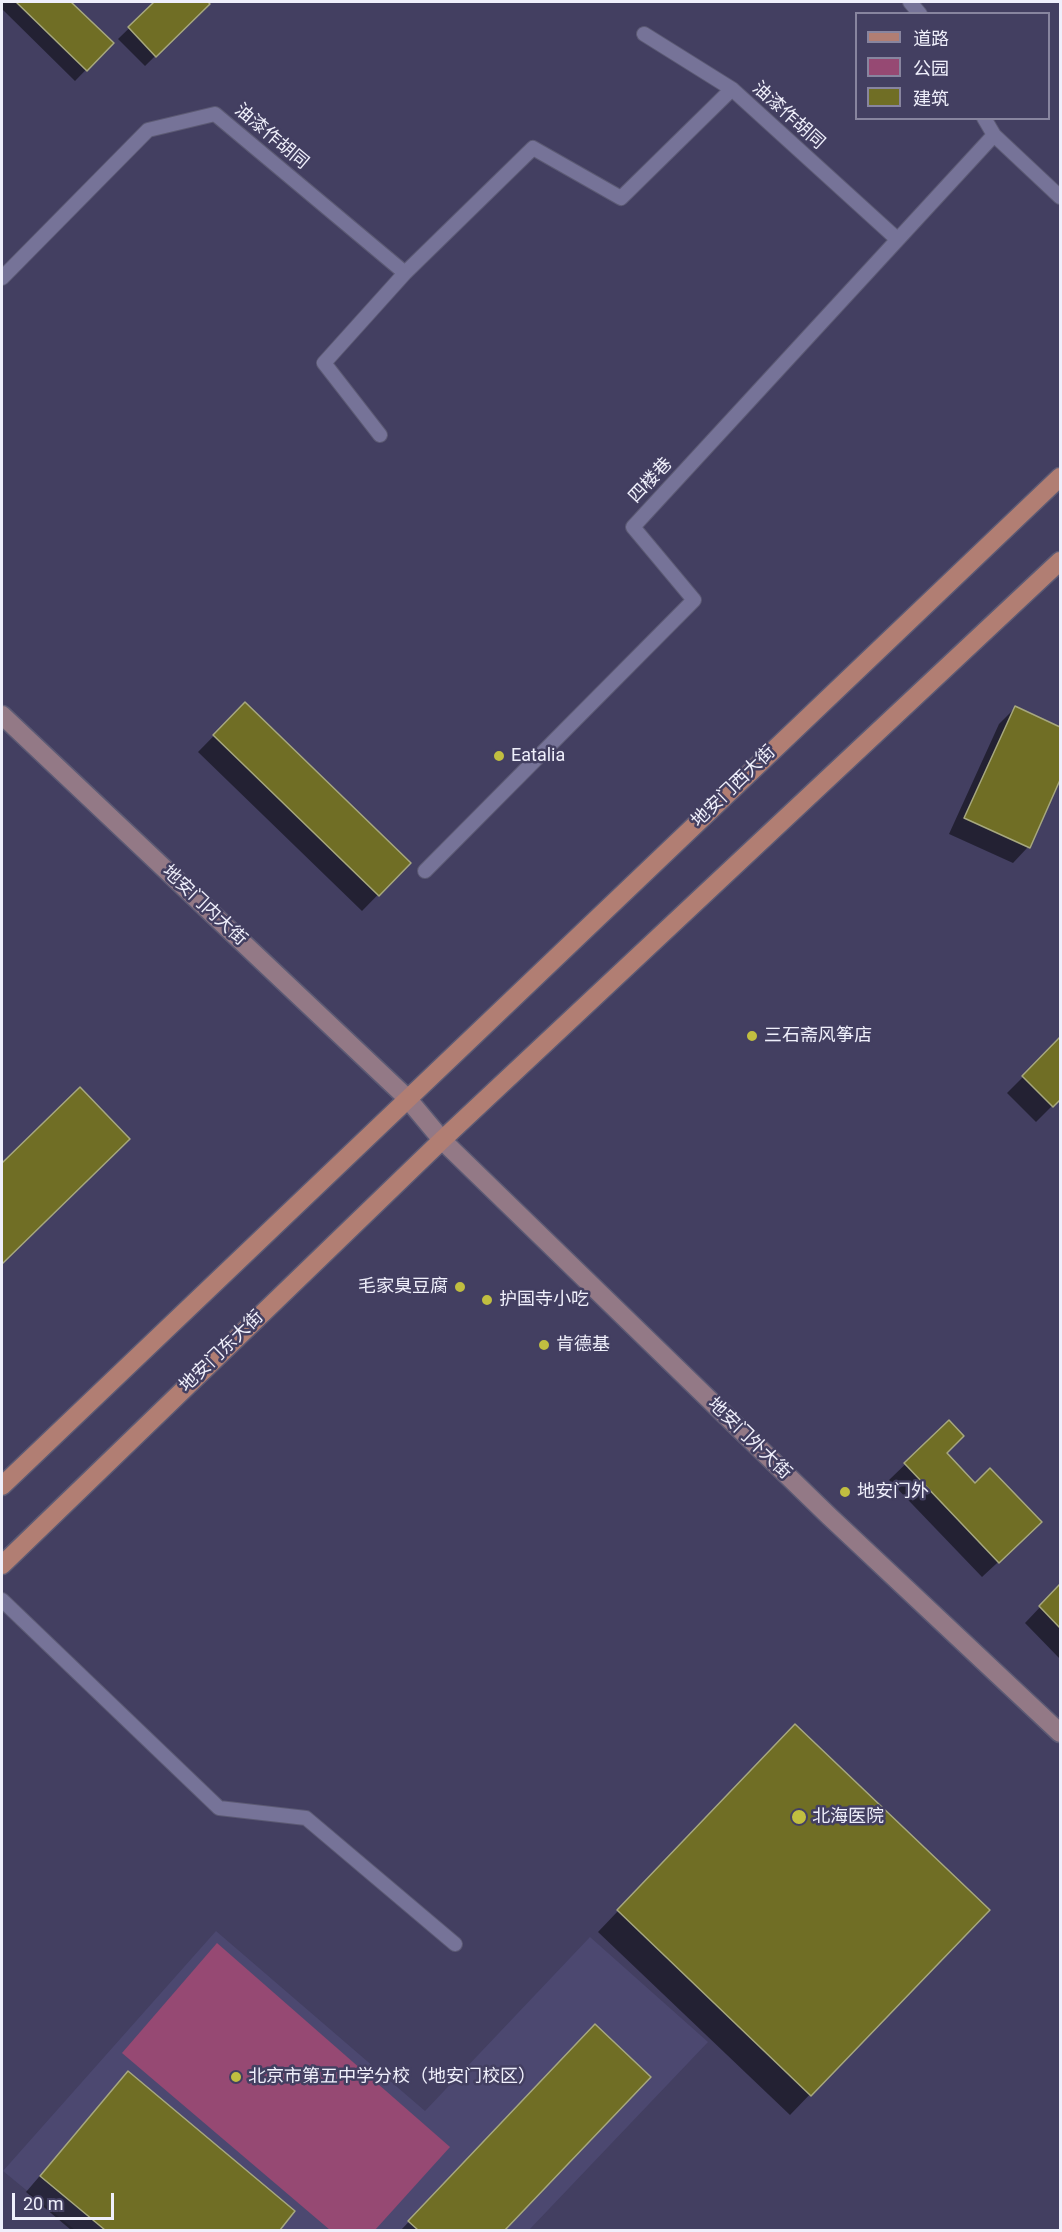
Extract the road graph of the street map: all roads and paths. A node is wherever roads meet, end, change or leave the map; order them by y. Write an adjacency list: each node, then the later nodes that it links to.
1 (644, 34): 2 (lane, 油漆作胡同)
2 (732, 89): 6 (lane, 油漆作胡同); 7 (lane)
3 (985, 120): 4 (lane)
4 (994, 135): 5 (lane); 6 (lane, 四楼巷)
5 (1060, 197)
6 (897, 239): 13 (lane, 四楼巷)
7 (405, 273): 8 (lane, 油漆作胡同); 9 (lane)
8 (2, 278)
9 (380, 435)
10 (1060, 477): 14 (main road, 地安门西大街)
11 (1060, 561): 15 (main road)
12 (2, 715): 14 (main road, 地安门内大街)
13 (425, 871)
14 (407, 1098): 15 (main road, 地安门内大街); 16 (main road)
15 (442, 1140): 17 (main road, 地安门东大街); 19 (main road, 地安门外大街)
16 (2, 1486)
17 (2, 1565)
18 (2, 1600): 20 (lane)
19 (1060, 1733)
20 (455, 1944)

